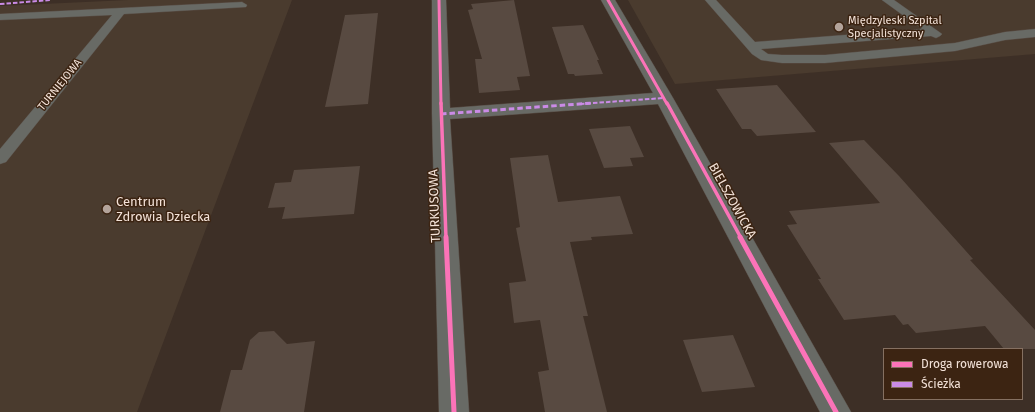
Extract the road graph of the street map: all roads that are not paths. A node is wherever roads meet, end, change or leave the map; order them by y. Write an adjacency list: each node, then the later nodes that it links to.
1 (439, 0): 13 (street, TURKUSOWA)
2 (608, 0): 12 (street, BIELSZOWICKA)
3 (710, 0): 10 (lane)
4 (887, 0): 8 (lane)
5 (242, 5): 6 (lane)
6 (121, 11): 7 (lane); 14 (lane, TURNIEJOWA)
7 (0, 17)
8 (933, 32): 10 (lane); 11 (lane)
9 (1035, 33): 11 (lane)
10 (751, 46): 11 (lane)
11 (955, 47)
12 (664, 98): 13 (street); 16 (street, BIELSZOWICKA)
13 (442, 114): 15 (street, TURKUSOWA)
14 (0, 159)
15 (454, 412)
16 (836, 412)

